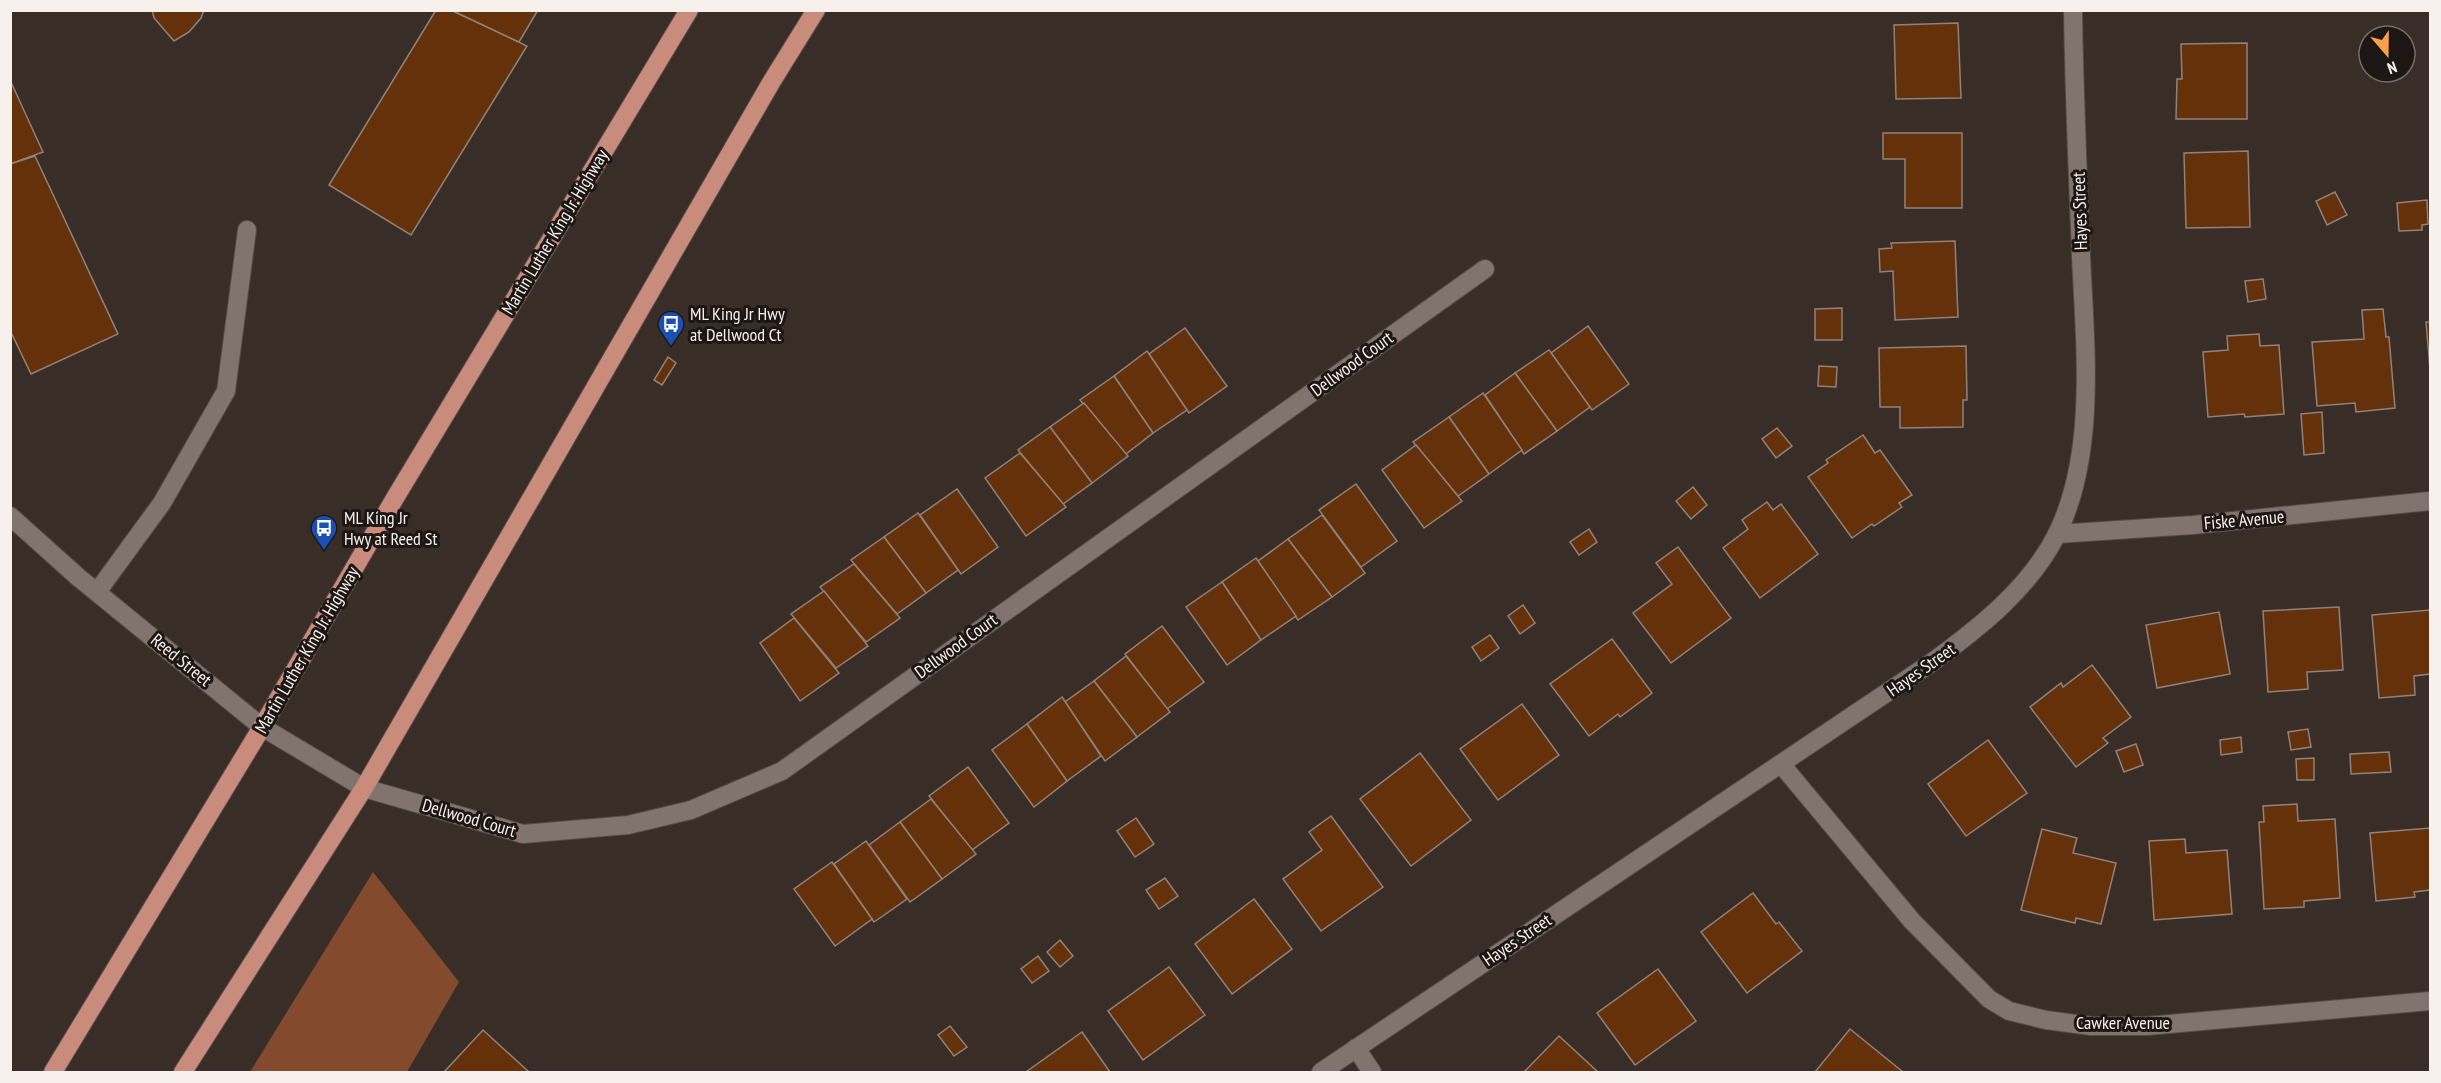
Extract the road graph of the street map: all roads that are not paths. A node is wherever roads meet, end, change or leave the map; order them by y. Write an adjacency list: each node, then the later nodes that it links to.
1 (689, 10): 10 (main road, Martin Luther King Jr. Highway)
2 (816, 10): 12 (main road)
3 (2073, 10): 8 (street, Hayes Street)
4 (248, 230): 9 (street)
5 (1485, 269): 12 (street, Dellwood Court)
6 (2430, 501): 8 (street, Fiske Avenue)
7 (14, 525): 9 (street, Reed Street)
8 (2057, 534): 11 (street, Hayes Street)
9 (97, 592): 10 (street, Reed Street)
10 (262, 727): 12 (street, Reed Street); 15 (main road, Martin Luther King Jr. Highway)
11 (1781, 764): 13 (street, Cawker Avenue); 14 (street, Hayes Street)
12 (364, 788): 16 (main road)
13 (2430, 1001)
14 (1356, 1048): 17 (street, Hayes Street); 18 (street)
15 (53, 1072)
16 (183, 1072)
17 (1322, 1072)
18 (1372, 1072)

